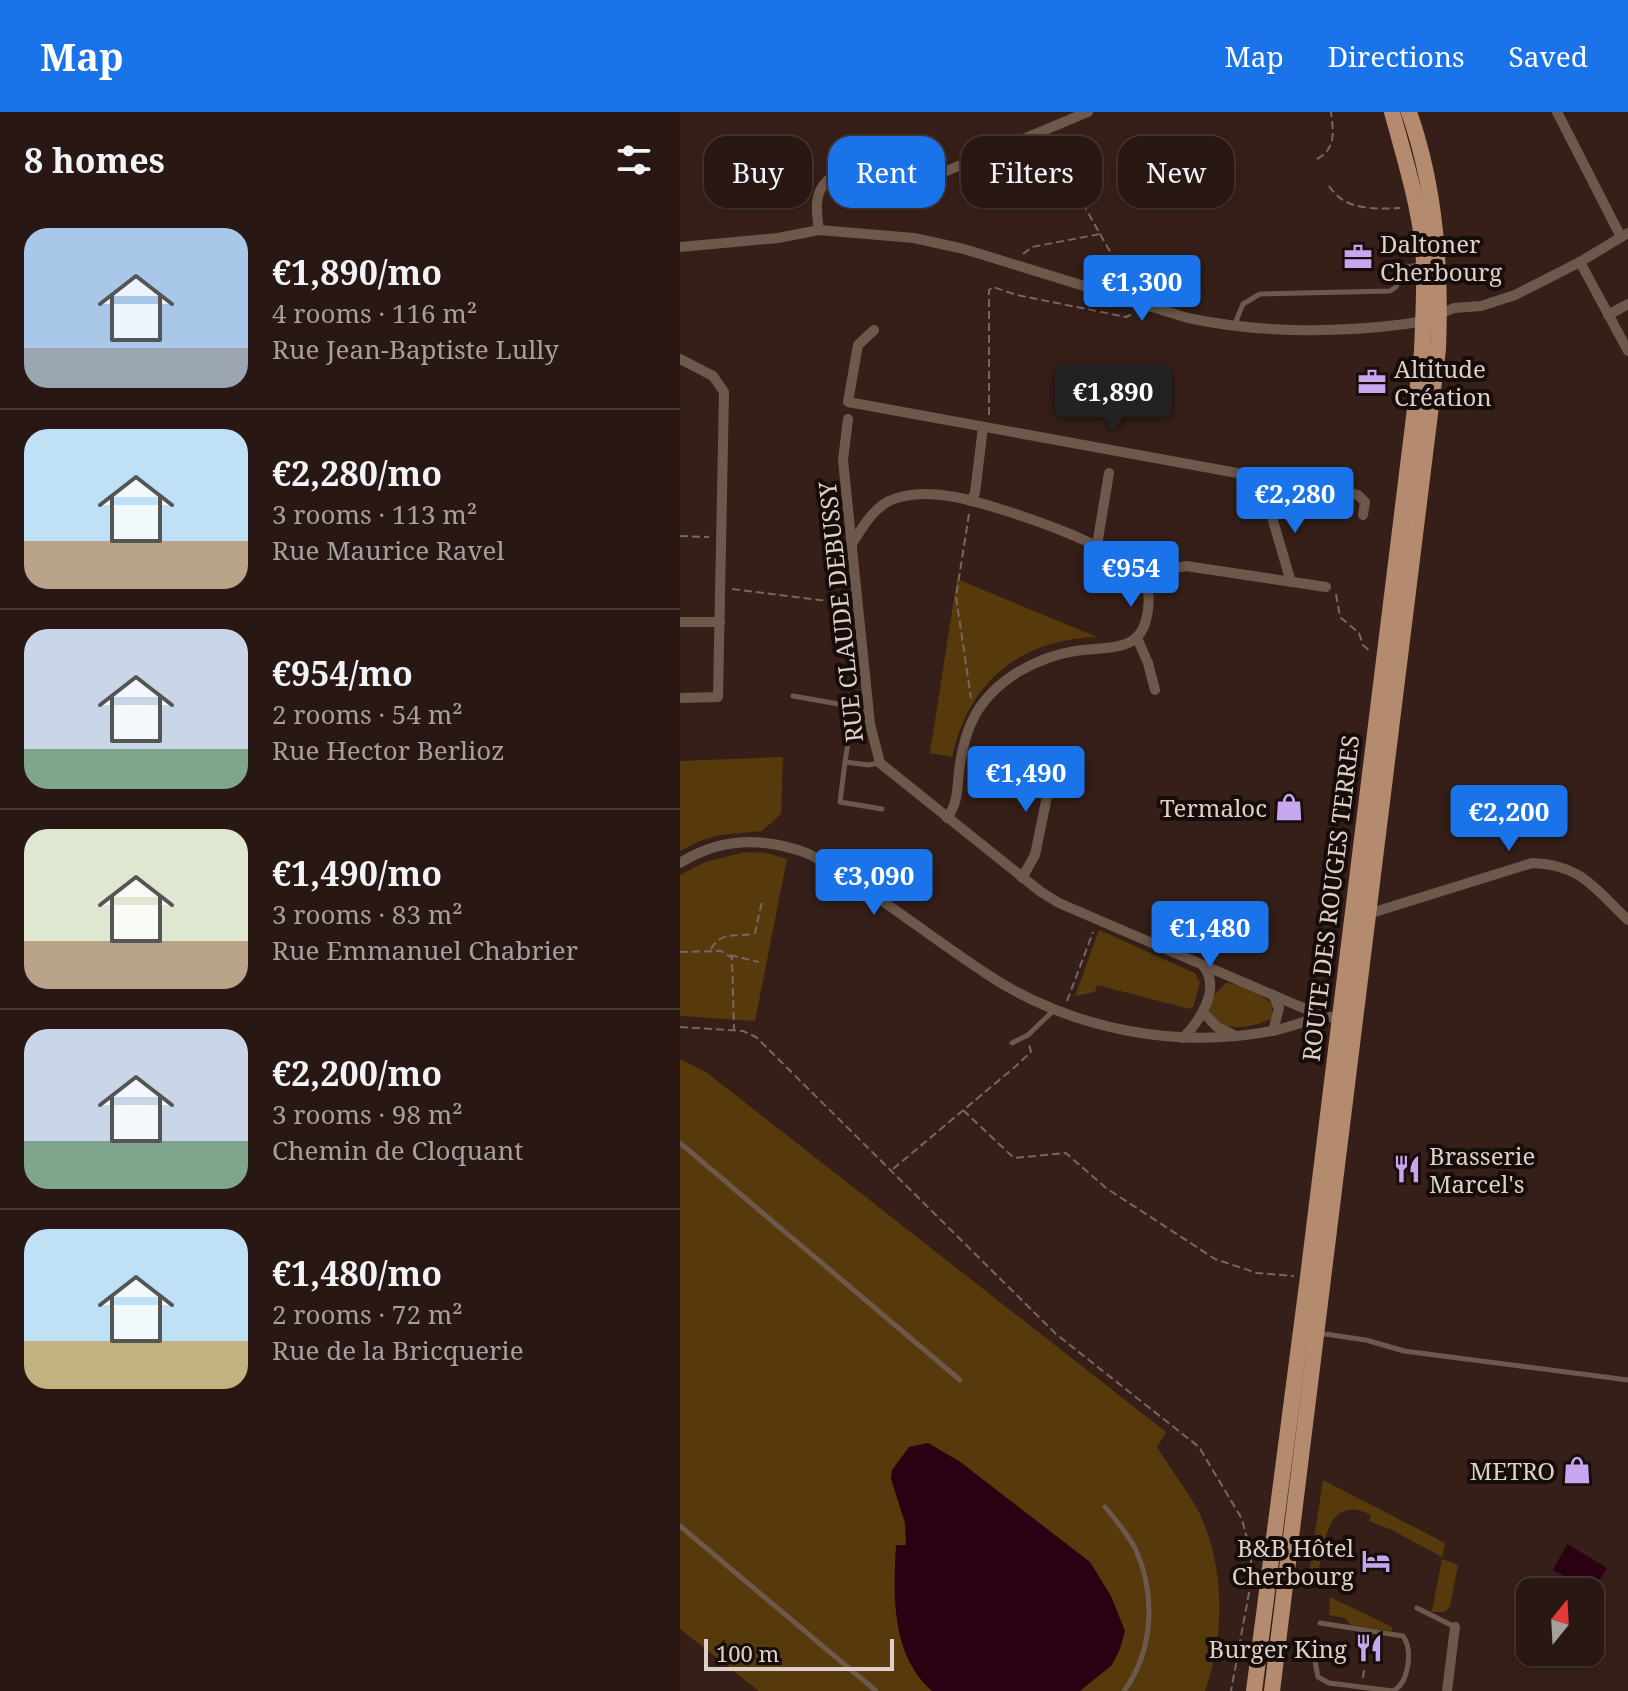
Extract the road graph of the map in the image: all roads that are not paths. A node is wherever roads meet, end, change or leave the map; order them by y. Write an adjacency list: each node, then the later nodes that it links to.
1 (1088, 112): 5 (street)
2 (1392, 112): 9 (main road, ROUTE DES ROUGES TERRES)
3 (1409, 112): 12 (main road, ROUTE DES ROUGES TERRES)
4 (1557, 112): 6 (street)
5 (819, 230): 7 (street); 13 (street)
6 (1625, 235): 8 (street)
7 (680, 247)
8 (1580, 262): 11 (street); 12 (street)
9 (1424, 264): 12 (main road, ROUTE DES ROUGES TERRES); 13 (lane)
10 (1628, 304): 11 (street)
11 (1608, 315): 15 (street)
12 (1431, 318): 13 (street); 43 (main road, ROUTE DES ROUGES TERRES); 51 (main road, ROUTE DES ROUGES TERRES)
13 (1234, 327)
14 (874, 330): 18 (street)
15 (1628, 351)
16 (680, 359): 29 (street)
17 (848, 419): 23 (street, RUE CLAUDE DEBUSSY)
18 (986, 424): 21 (street); 22 (street)
19 (1109, 473): 24 (street)
20 (1266, 497): 25 (street)
21 (971, 501): 23 (street); 24 (street)
22 (1363, 515)
23 (853, 542): 34 (street, RUE CLAUDE DEBUSSY)
24 (1097, 545): 26 (street)
25 (1291, 582): 26 (street); 27 (street)
26 (1146, 583): 30 (street)
27 (1326, 587)
28 (680, 622): 29 (street)
29 (720, 622): 33 (street)
30 (1137, 638): 31 (street); 40 (street)
31 (1155, 690)
32 (793, 696): 34 (lane)
33 (682, 698)
34 (868, 709): 37 (street, RUE CLAUDE DEBUSSY)
35 (850, 729): 36 (lane)
36 (845, 762): 37 (lane); 39 (lane)
37 (880, 763): 40 (street, RUE CLAUDE DEBUSSY)
38 (1057, 765): 42 (street)
39 (882, 809)
40 (947, 818): 42 (street, RUE CLAUDE DEBUSSY)
41 (680, 863): 49 (street)
42 (1022, 878): 45 (street, RUE CLAUDE DEBUSSY)
43 (1368, 914): 44 (street); 51 (main road, ROUTE DES ROUGES TERRES)
44 (1628, 920)
45 (1201, 964): 46 (street, RUE CLAUDE DEBUSSY); 47 (street)
46 (1234, 978): 47 (street); 48 (street)
47 (1208, 994): 50 (street)
48 (1273, 995): 51 (street); 52 (street)
49 (1059, 1011): 54 (street); 55 (lane)
50 (1204, 1013): 53 (street); 54 (street)
51 (1340, 1018): 52 (street); 57 (main road, ROUTE DES ROUGES TERRES); 68 (main road, ROUTE DES ROUGES TERRES)
52 (1273, 1031): 53 (street)
53 (1236, 1036): 54 (street)
54 (1183, 1038)
55 (1012, 1043)
56 (680, 1143): 58 (lane)
57 (1317, 1332): 59 (lane); 69 (main road, ROUTE DES ROUGES TERRES)
58 (960, 1380)
59 (1628, 1380)
60 (1105, 1507): 67 (lane)
61 (680, 1526): 66 (lane)
62 (1417, 1608): 64 (lane)
63 (1320, 1623): 65 (lane)
64 (1455, 1627): 70 (street)
65 (1315, 1661)
66 (876, 1691)
67 (1124, 1691)
68 (1254, 1691)
69 (1272, 1691)
70 (1447, 1691)

